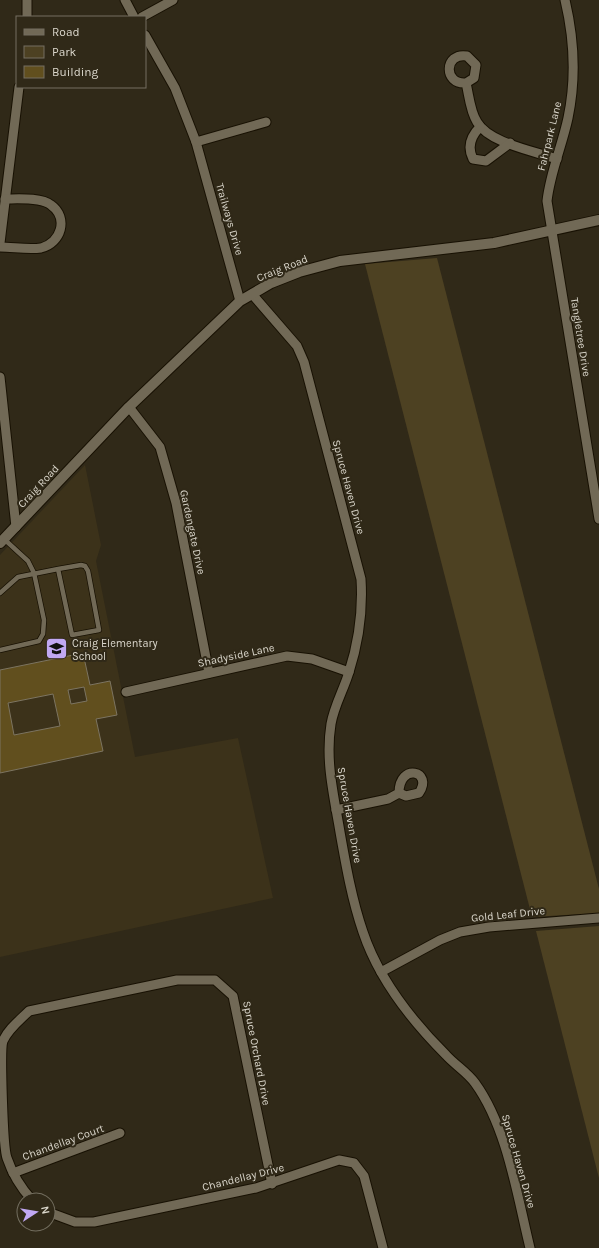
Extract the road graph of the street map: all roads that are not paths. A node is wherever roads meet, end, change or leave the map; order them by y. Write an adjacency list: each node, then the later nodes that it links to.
1 (28, 0): 5 (street)
2 (125, 0): 6 (street)
3 (173, 0): 7 (street)
4 (565, 0): 15 (street, Fahrpark Lane)
5 (27, 16)
6 (133, 16)
7 (144, 16)
8 (146, 38): 13 (street, Trailways Drive)
9 (466, 83): 12 (street)
10 (19, 88): 16 (street)
11 (266, 122): 13 (street)
12 (480, 127): 14 (street); 14 (street)
13 (196, 142): 22 (street, Trailways Drive)
14 (510, 143): 15 (street)
15 (557, 159): 18 (street, Fahrpark Lane)
16 (5, 199): 19 (street); 20 (street)
17 (599, 220): 18 (main road, Craig Road)
18 (552, 231): 21 (main road, Craig Road); 25 (street, Tangletree Drive)
19 (0, 243)
20 (0, 247)
21 (252, 294): 22 (main road, Craig Road); 32 (street, Spruce Haven Drive)
22 (240, 302): 24 (main road, Craig Road)
23 (0, 377): 26 (street)
24 (129, 407): 26 (main road, Craig Road); 33 (street, Gardengate Drive)
25 (599, 519)
26 (16, 527): 27 (main road, Craig Road)
27 (2, 541): 29 (lane)
28 (58, 569): 28 (lane); 29 (lane)
29 (34, 573): 30 (lane); 31 (lane)
30 (0, 593)
31 (0, 650)
32 (349, 672): 33 (street, Shadyside Lane); 36 (street, Spruce Haven Drive)
33 (209, 673): 34 (street, Shadyside Lane)
34 (126, 692)
35 (398, 793): 36 (street)
36 (336, 810): 38 (street, Spruce Haven Drive)
37 (599, 918): 38 (street, Gold Leaf Drive)
38 (381, 972): 45 (street, Spruce Haven Drive)
39 (120, 1133): 40 (street, Chandellay Court)
40 (14, 1173): 41 (street, Spruce Orchard Drive); 42 (street)
41 (272, 1184): 43 (street, Chandellay Drive); 44 (street, Chandellay Drive)
42 (25, 1192)
43 (56, 1215)
44 (383, 1248)
45 (530, 1248)

